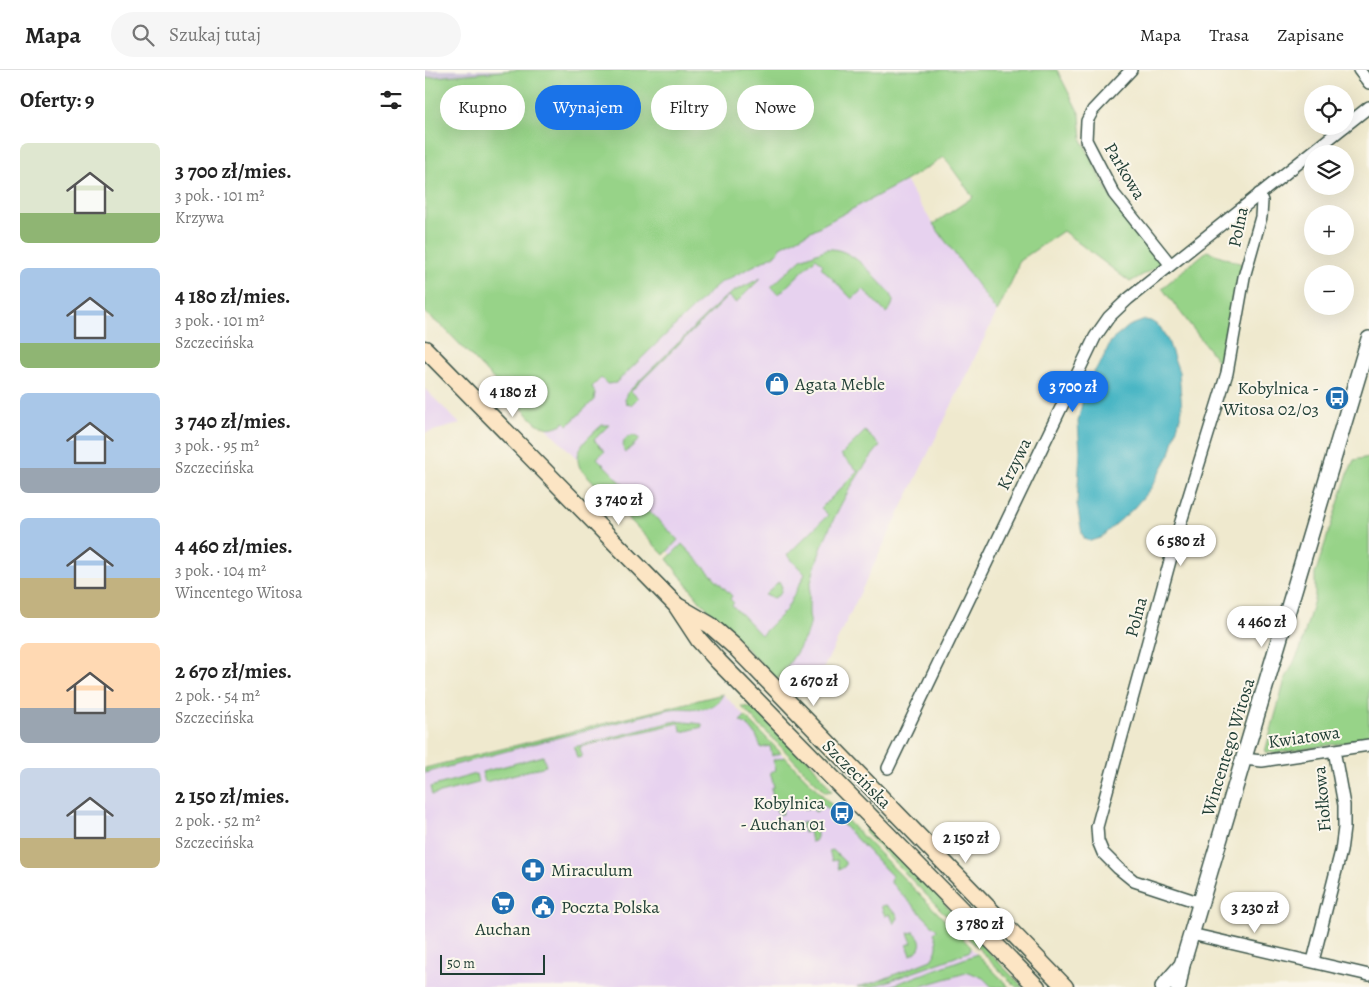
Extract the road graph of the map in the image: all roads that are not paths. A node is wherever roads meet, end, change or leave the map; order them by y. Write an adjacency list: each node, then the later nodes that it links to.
1 (1131, 70): 8 (street, Parkowa)
2 (1359, 70): 3 (street)
3 (1369, 83)
4 (1369, 107): 5 (street, Krzywa)
5 (1354, 119)
6 (1334, 135): 7 (street, Krzywa)
7 (1259, 194): 8 (street, Krzywa); 16 (street, Polna)
8 (1170, 264): 15 (street, Krzywa)
9 (1369, 339): 14 (street, Wincentego Witosa)
10 (425, 349): 11 (main road, Szczecińska)
11 (676, 605): 21 (main road, Szczecińska); 22 (main road, Szczecińska)
12 (1369, 745): 13 (street, Kwiatowa)
13 (1334, 750): 14 (street, Kwiatowa); 18 (street, Fiołkowa)
14 (1244, 759): 16 (street, Wincentego Witosa)
15 (888, 768)
16 (1201, 903): 17 (street, Wincentego Witosa)
17 (1191, 934): 18 (street); 19 (street, Wincentego Witosa)
18 (1313, 961): 20 (street)
19 (1182, 965): 23 (street, Wincentego Witosa); 24 (street, Wincentego Witosa)
20 (1369, 975)
21 (1037, 987)
22 (1065, 987)
23 (1163, 987)
24 (1178, 987)

